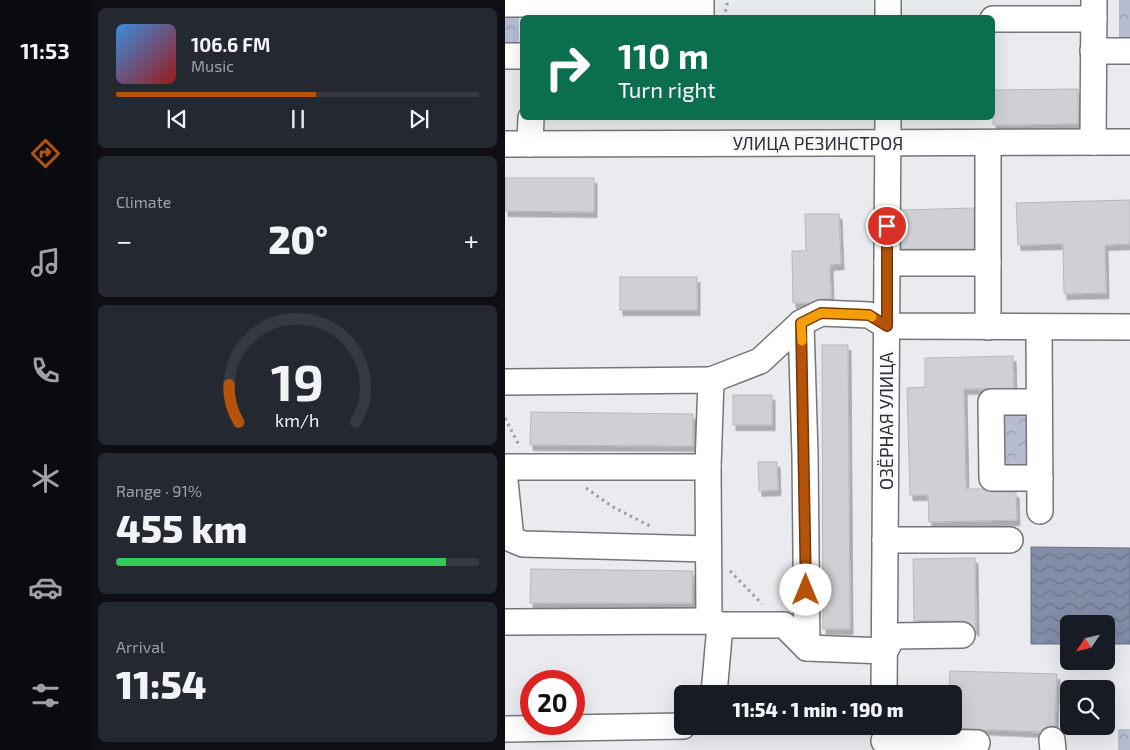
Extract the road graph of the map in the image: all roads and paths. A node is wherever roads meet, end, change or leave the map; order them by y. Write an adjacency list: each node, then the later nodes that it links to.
1 (727, 0): 7 (path)
2 (888, 0): 8 (street)
3 (505, 4): 5 (street)
4 (1094, 10): 9 (street); 10 (street)
5 (530, 11): 6 (street)
6 (701, 15)
7 (724, 15)
8 (888, 15)
9 (995, 18)
10 (1093, 51): 11 (street); 16 (street)
11 (1130, 51)
12 (505, 56): 13 (street)
13 (520, 56)
14 (531, 120): 21 (street)
15 (888, 120): 18 (street, ОЗЁРНАЯ УЛИЦА)
16 (1093, 142): 17 (street, УЛИЦА РЕЗИНСТРОЯ); 19 (street, УЛИЦА РЕЗИНСТРОЯ)
17 (1130, 142)
18 (887, 143): 19 (street, УЛИЦА РЕЗИНСТРОЯ); 21 (street, УЛИЦА РЕЗИНСТРОЯ); 22 (street, ОЗЁРНАЯ УЛИЦА)
19 (988, 143): 23 (street)
20 (505, 144): 21 (street, УЛИЦА РЕЗИНСТРОЯ)
21 (530, 144)
22 (887, 263): 23 (street); 25 (street, ОЗЁРНАЯ УЛИЦА)
23 (988, 263): 26 (street)
24 (801, 323): 25 (street); 29 (street); 45 (street)
25 (887, 326): 26 (street); 39 (street, ОЗЁРНАЯ УЛИЦА)
26 (987, 327): 27 (street)
27 (1039, 327): 28 (street); 31 (street)
28 (1130, 327)
29 (711, 380): 30 (street); 35 (street)
30 (505, 382)
31 (1039, 402): 36 (street); 36 (street)
32 (505, 418): 34 (path)
33 (505, 467): 34 (street)
34 (530, 467): 35 (street)
35 (708, 467): 41 (street)
36 (1040, 478): 38 (street)
37 (505, 481): 41 (street)
38 (1040, 510)
39 (885, 540): 40 (street); 46 (street, ОЗЁРНАЯ УЛИЦА)
40 (1010, 540)
41 (707, 549): 43 (street)
42 (505, 622): 43 (street)
43 (714, 623): 45 (street); 47 (street)
44 (962, 635): 46 (street)
45 (807, 648): 46 (street)
46 (885, 651): 48 (street, ОЗЁРНАЯ УЛИЦА)
47 (713, 685)
48 (885, 685)
49 (674, 726): 50 (street)
50 (505, 729)
51 (884, 739): 52 (street)
52 (977, 743)

